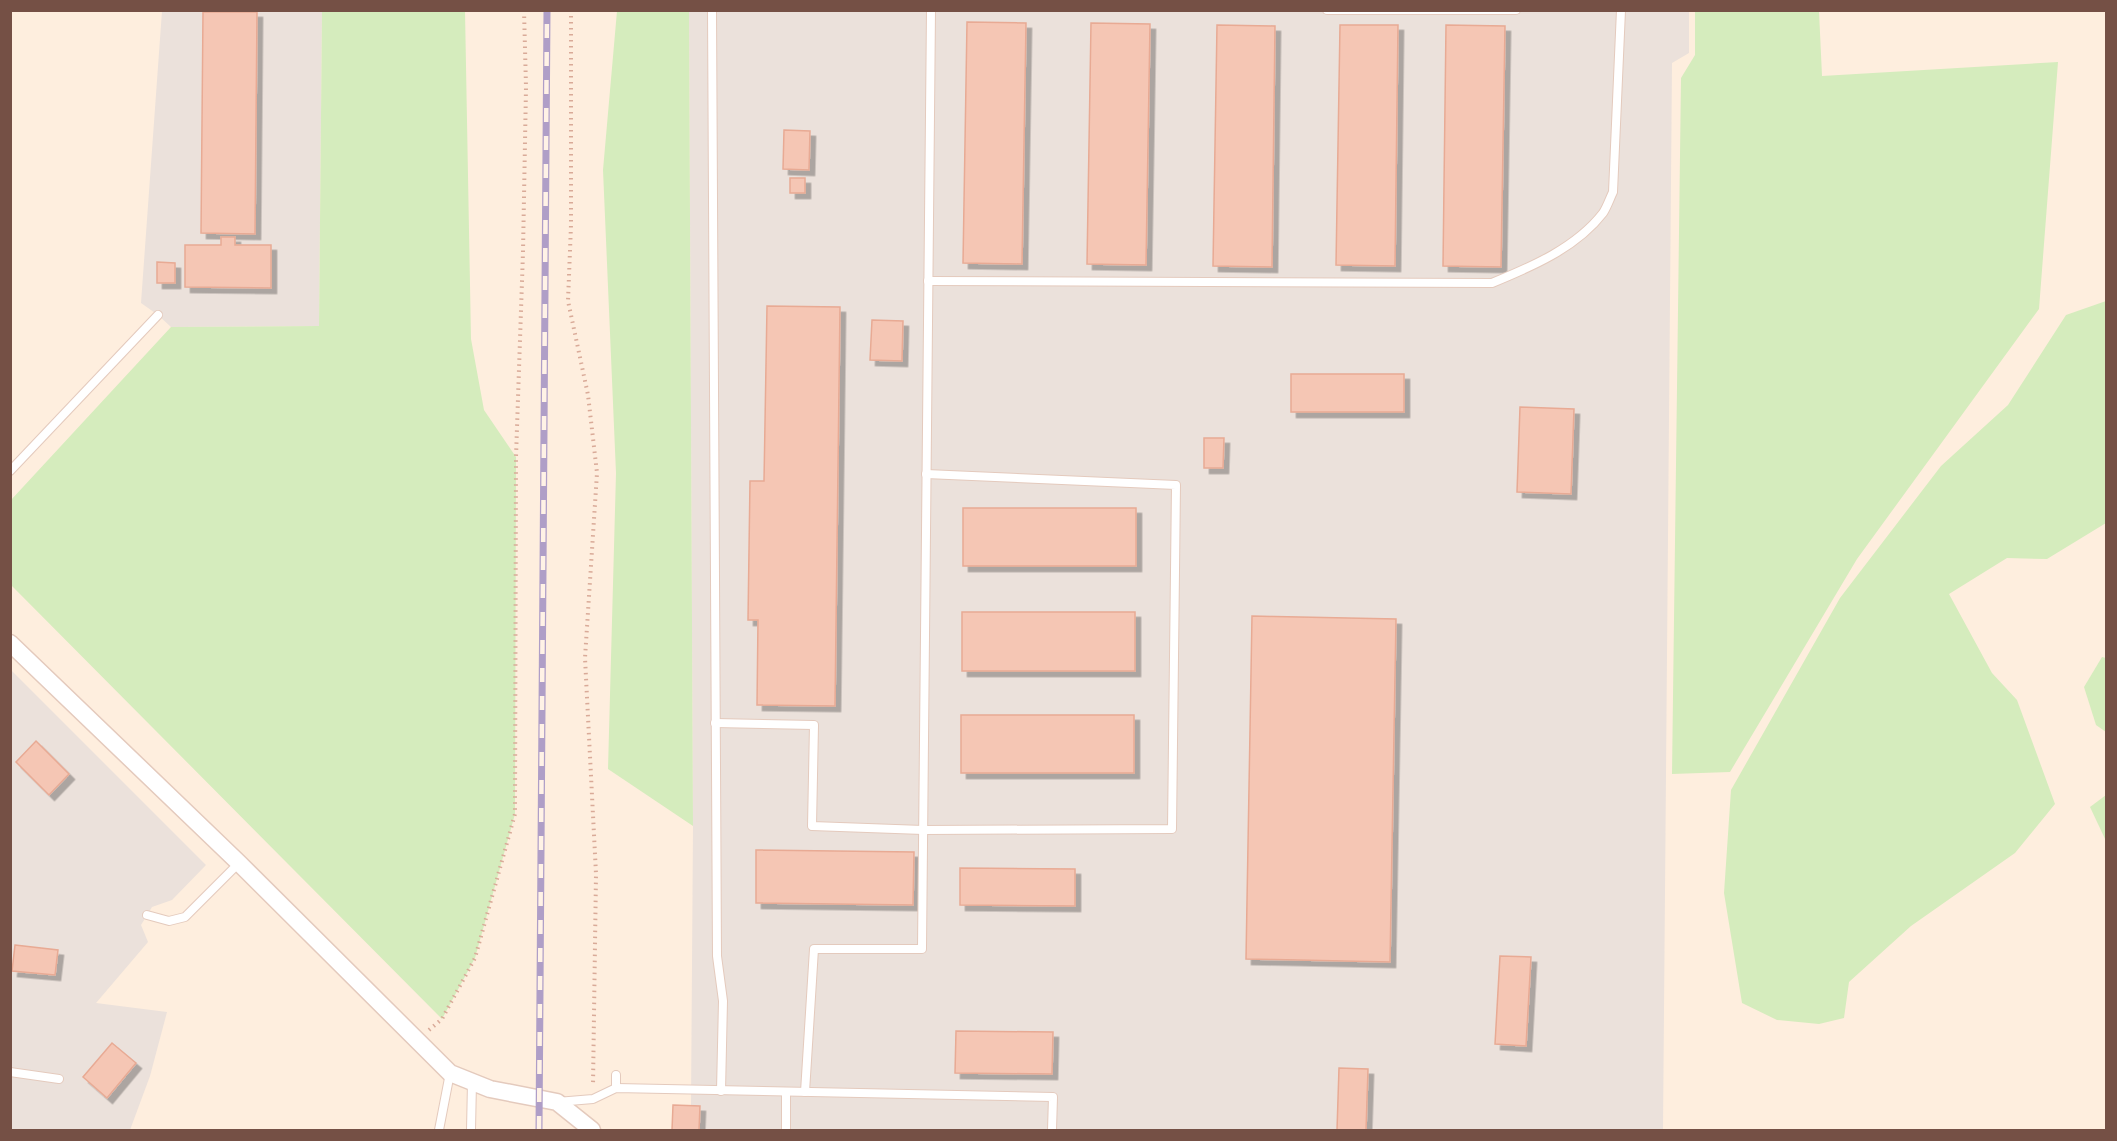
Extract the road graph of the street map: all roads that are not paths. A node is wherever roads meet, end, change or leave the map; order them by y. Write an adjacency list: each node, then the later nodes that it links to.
1 (712, 10): 11 (lane)
2 (931, 10): 6 (lane)
3 (1327, 10): 4 (lane)
4 (1516, 10)
5 (1621, 10): 6 (lane)
6 (928, 281): 9 (lane)
7 (158, 315): 8 (lane)
8 (10, 471)
9 (926, 474): 12 (lane); 12 (lane)
10 (10, 643): 13 (street)
11 (715, 723): 12 (lane); 21 (lane)
12 (923, 830): 23 (lane)
13 (239, 863): 14 (lane); 16 (street)
14 (147, 915)
15 (10, 1072): 18 (lane)
16 (450, 1073): 19 (street); 25 (lane)
17 (616, 1076): 20 (lane)
18 (59, 1079)
19 (472, 1082): 24 (street); 26 (lane)
20 (616, 1088): 21 (lane); 24 (lane)
21 (721, 1091): 22 (lane)
22 (786, 1092): 23 (lane); 28 (lane)
23 (805, 1092): 29 (lane)
24 (557, 1102): 27 (street)
25 (439, 1131)
26 (471, 1131)
27 (592, 1131)
28 (786, 1131)
29 (1052, 1131)

